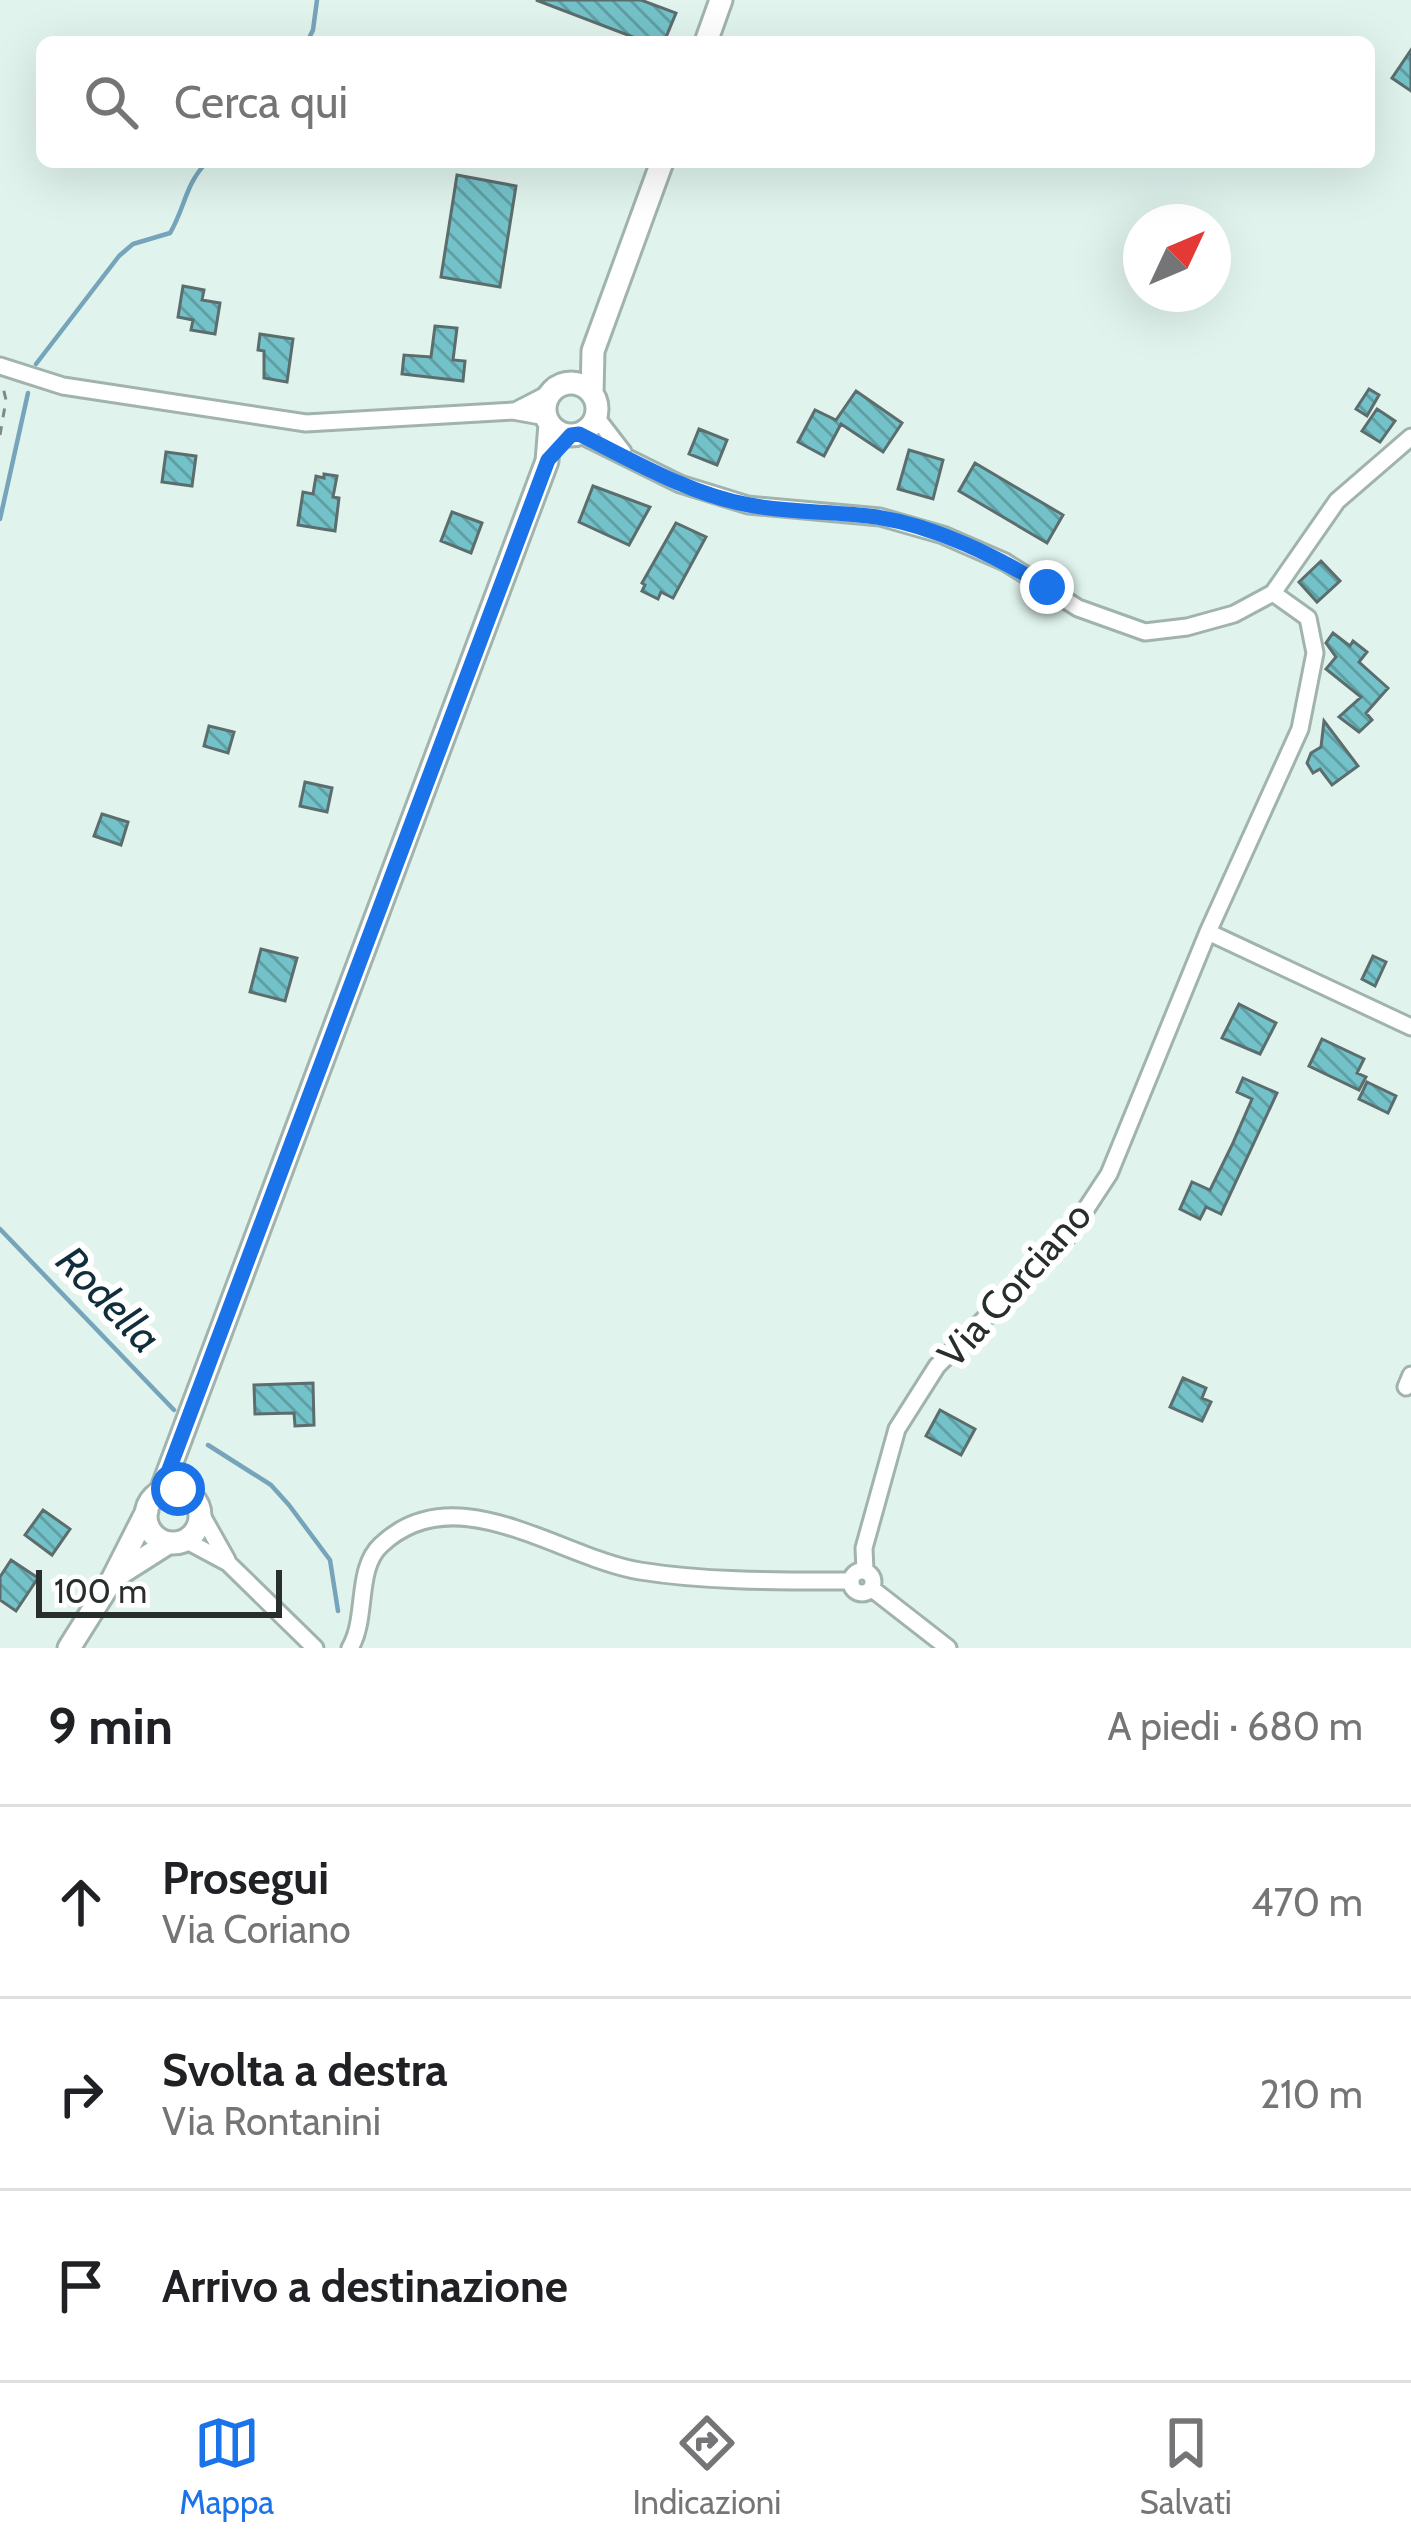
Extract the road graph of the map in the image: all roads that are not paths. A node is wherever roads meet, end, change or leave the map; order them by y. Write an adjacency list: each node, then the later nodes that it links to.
1 (722, 0): 2 (main road)
2 (708, 36)
3 (660, 168): 4 (main road)
4 (593, 351): 6 (main road); 7 (main road)
5 (0, 366): 8 (street)
6 (556, 389): 7 (main road); 8 (street); 10 (main road)
7 (592, 394): 9 (main road)
8 (513, 411): 10 (street)
9 (596, 417): 11 (main road); 13 (street)
10 (548, 421): 11 (main road); 14 (main road)
11 (575, 435): 13 (street); 14 (main road)
12 (1411, 436): 15 (street)
13 (628, 459): 15 (street)
14 (548, 460): 18 (main road)
15 (1274, 593): 16 (street, Via Corciano)
16 (1208, 932): 17 (street); 25 (street, Via Corciano)
17 (1411, 1027)
18 (178, 1443): 19 (main road); 20 (main road)
19 (161, 1491): 20 (main road); 21 (main road)
20 (197, 1505): 22 (main road); 23 (street)
21 (146, 1510): 22 (main road); 24 (main road)
22 (177, 1541): 23 (street); 24 (main road)
23 (228, 1563): 27 (street)
24 (113, 1578): 26 (main road)
25 (862, 1580): 28 (street); 29 (street)
26 (69, 1648)
27 (315, 1648)
28 (350, 1648)
29 (948, 1648)

